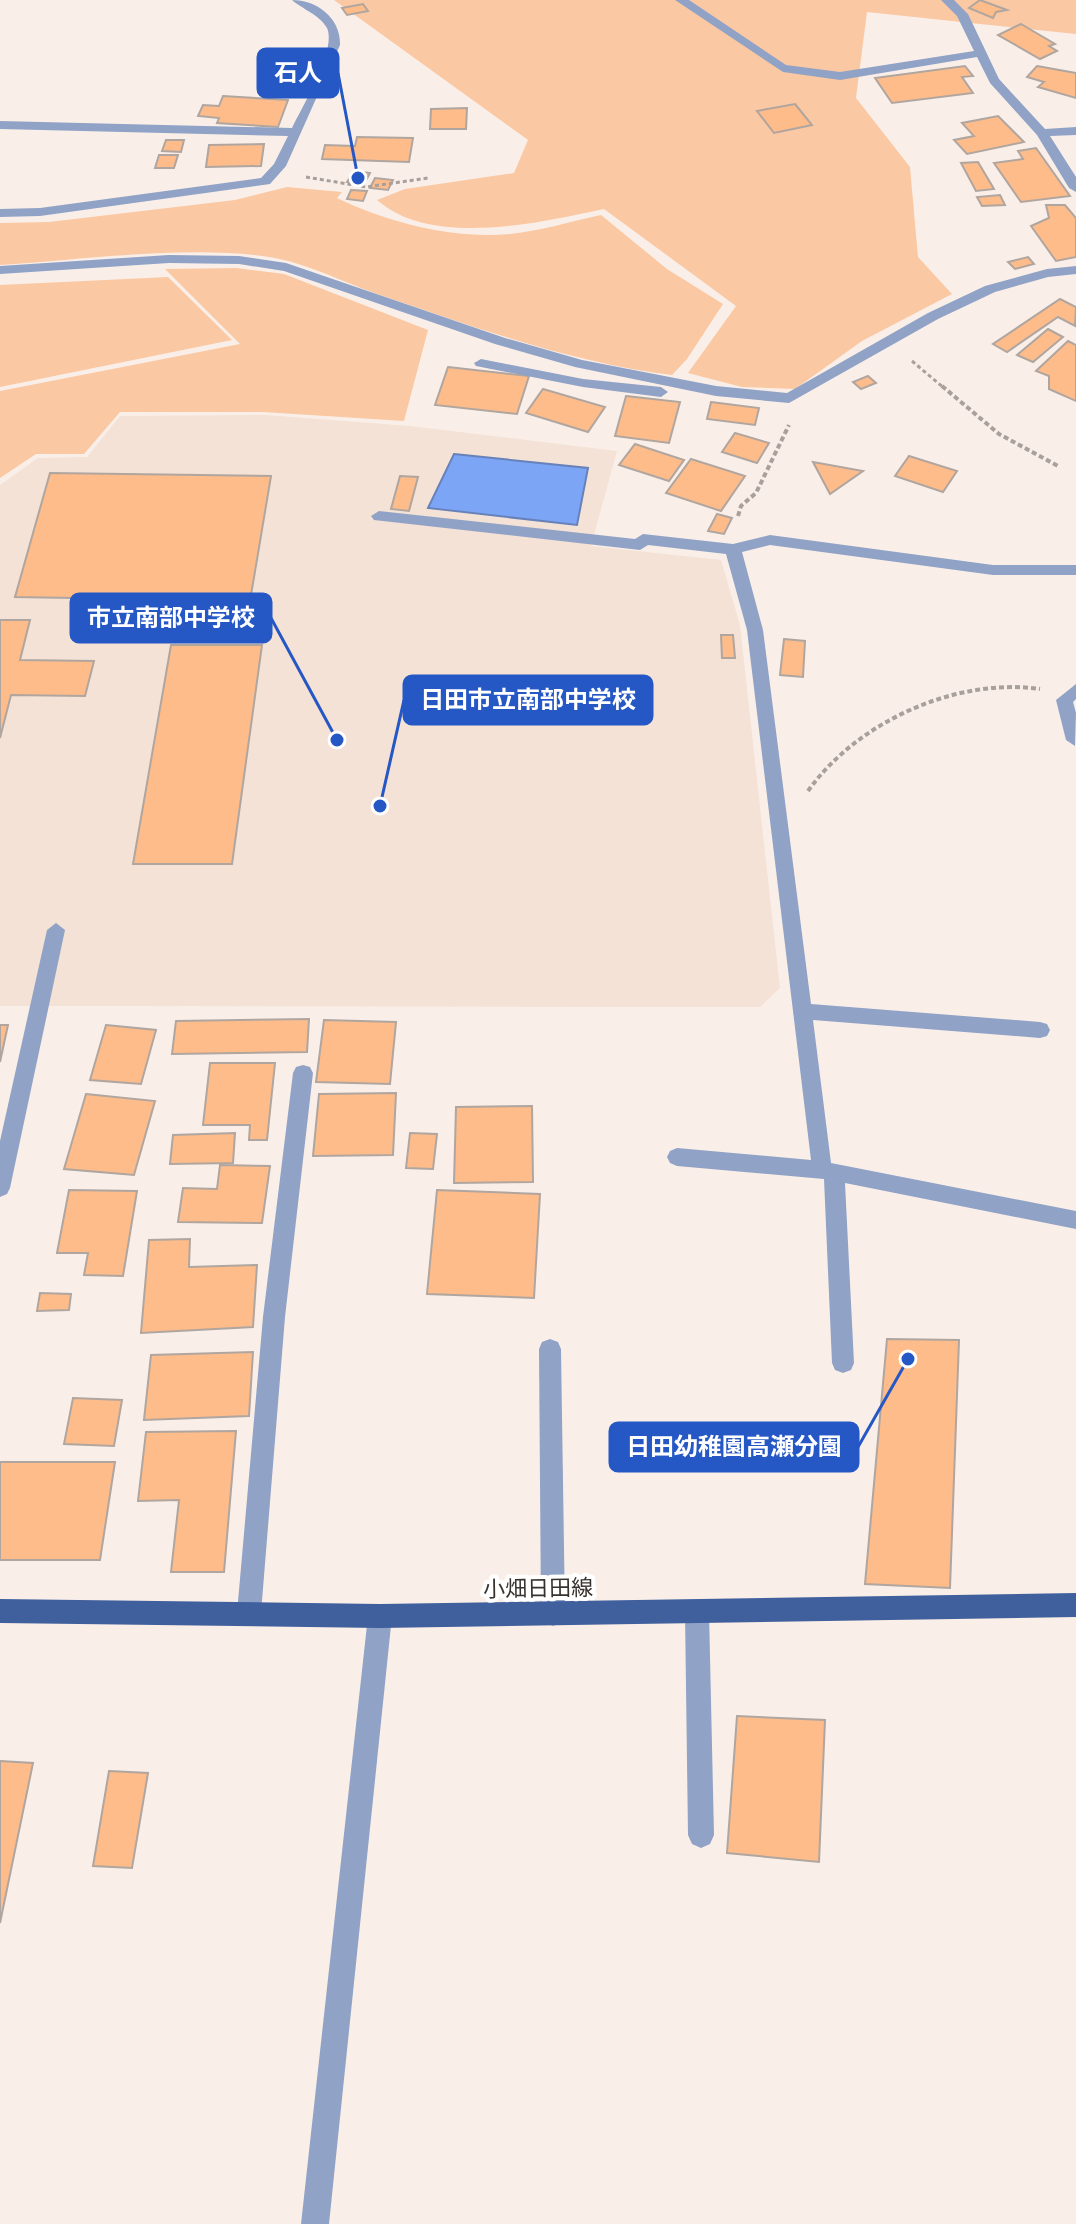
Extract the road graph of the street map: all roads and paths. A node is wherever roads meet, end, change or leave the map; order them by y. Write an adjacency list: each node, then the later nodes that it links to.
1 (298, 0): 7 (street)
2 (681, 0): 4 (street)
3 (947, 0): 4 (street)
4 (981, 53): 8 (street)
5 (0, 125): 7 (street)
6 (1076, 131): 8 (street)
7 (294, 132): 10 (street)
8 (1042, 133): 11 (street)
9 (428, 178): 10 (path)
10 (265, 181): 12 (street)
11 (1076, 188)
12 (0, 213)
13 (0, 270): 17 (street)
14 (1076, 270): 15 (street)
15 (883, 345): 18 (street); 19 (path)
16 (481, 363): 17 (street)
17 (716, 391): 18 (street)
18 (789, 398): 20 (path)
19 (1058, 466)
20 (741, 506)
21 (379, 516): 22 (street)
22 (733, 549): 23 (street); 26 (street)
23 (1076, 570)
24 (1072, 693): 25 (street); 26 (path)
25 (1075, 740)
26 (780, 833): 28 (street)
27 (56, 930): 33 (street)
28 (802, 1011): 29 (street); 32 (street)
29 (1040, 1030)
30 (303, 1073): 40 (street)
31 (677, 1157): 32 (street)
32 (828, 1172): 34 (street); 36 (street)
33 (0, 1188)
34 (1076, 1220)
35 (550, 1349): 41 (street)
36 (843, 1363)
37 (1076, 1605): 39 (main road, 小畑日田線)
38 (0, 1611): 40 (main road, 小畑日田線)
39 (697, 1612): 41 (main road, 小畑日田線); 43 (street)
40 (249, 1613): 42 (main road, 小畑日田線)
41 (553, 1614): 42 (main road, 小畑日田線)
42 (380, 1616): 44 (street)
43 (701, 1835)
44 (315, 2224)

